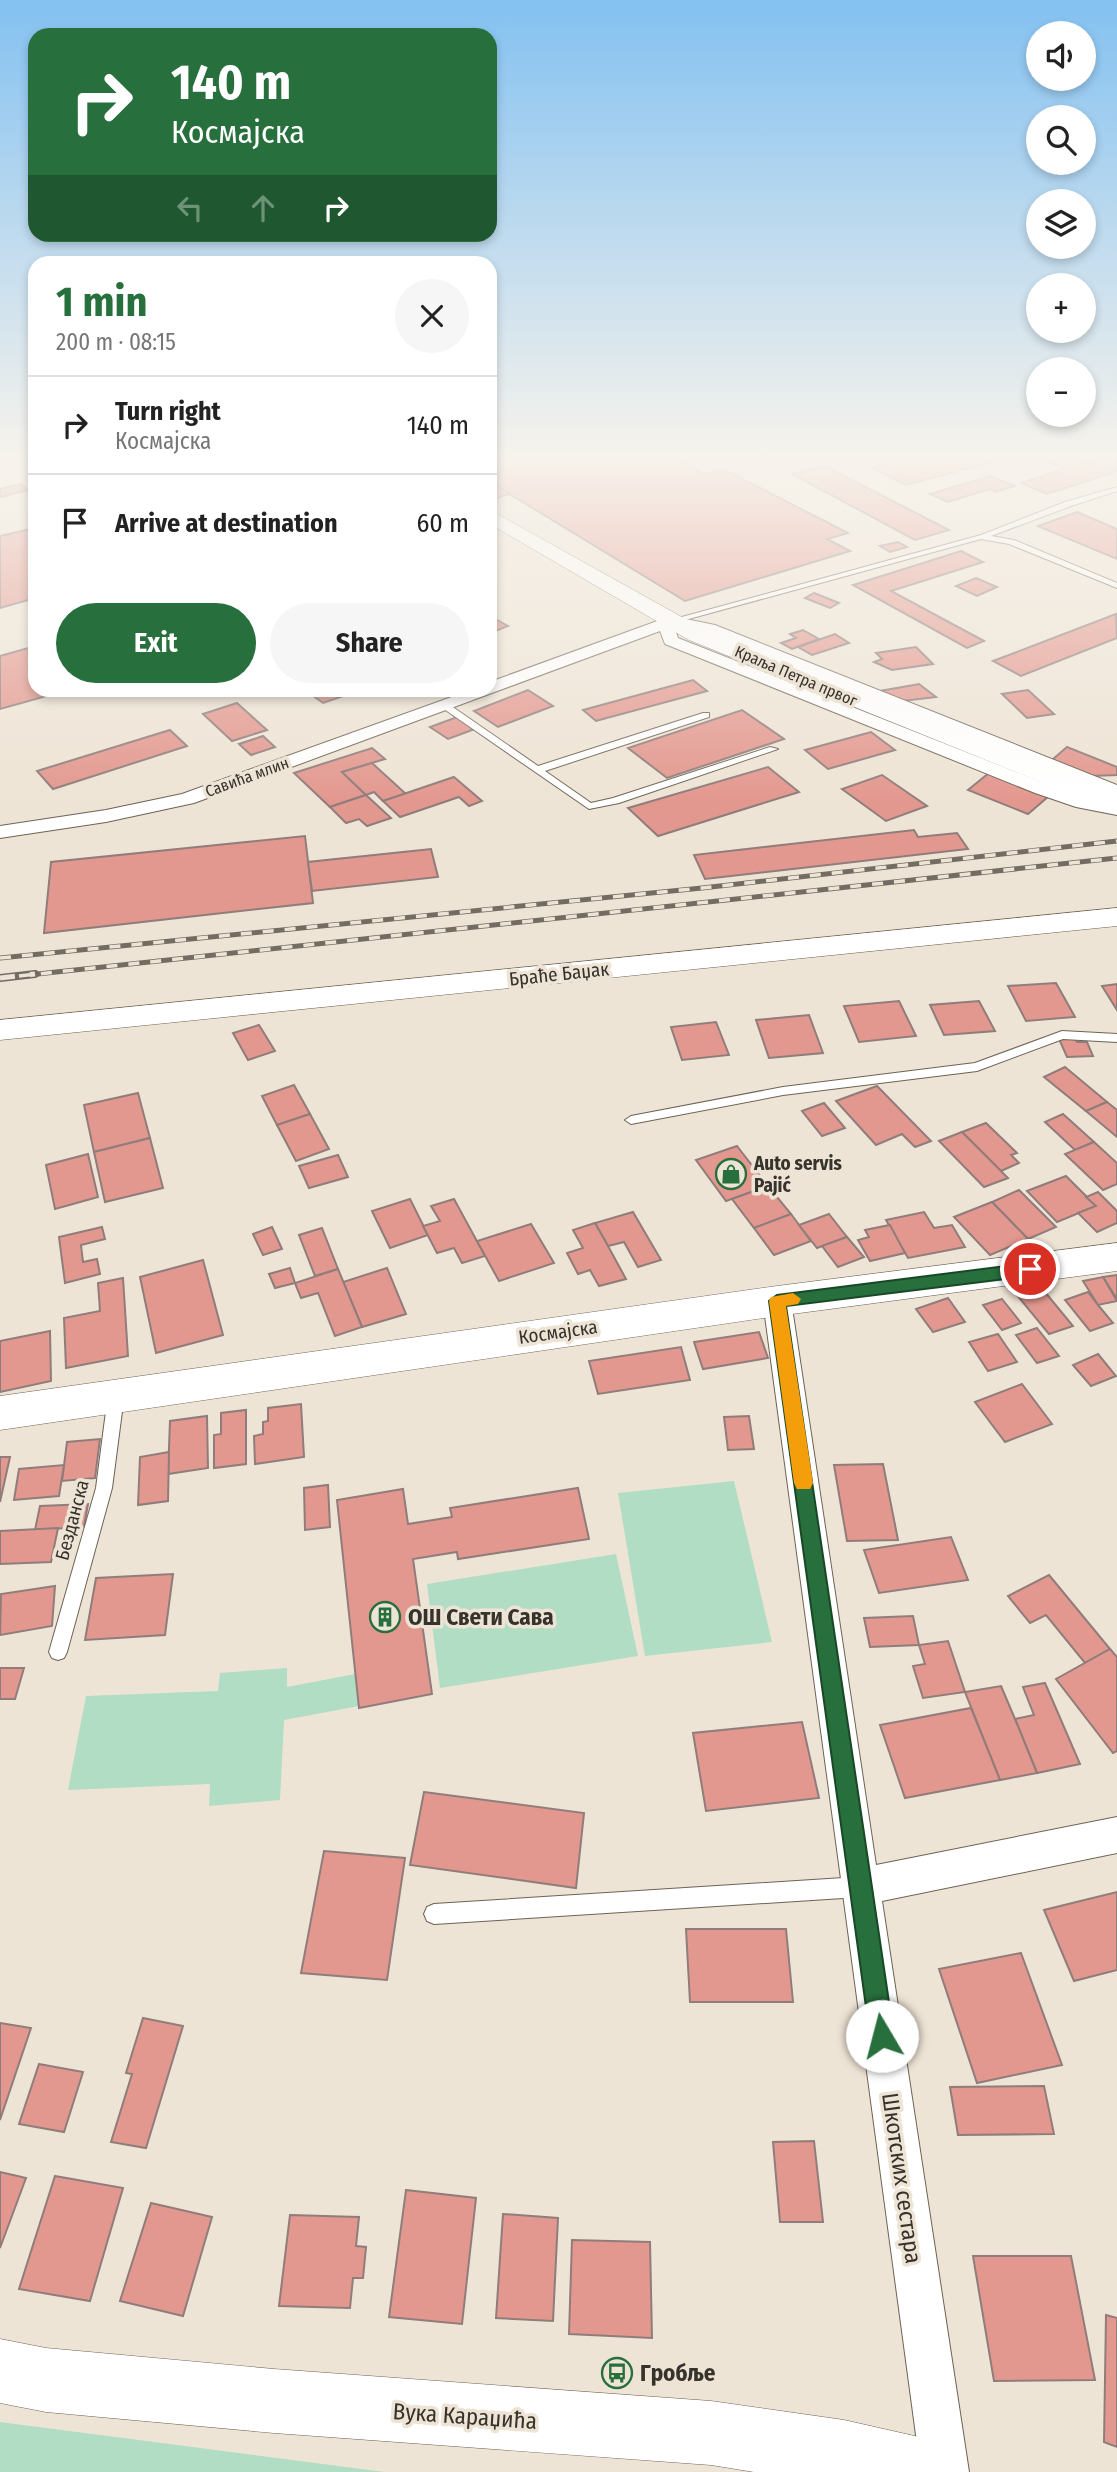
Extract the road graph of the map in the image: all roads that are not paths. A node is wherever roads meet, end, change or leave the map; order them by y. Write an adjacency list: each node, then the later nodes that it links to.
1 (584, 570): 5 (main road, Краља Петра првог)
2 (858, 570): 5 (lane)
3 (1079, 570): 4 (lane)
4 (1117, 586)
5 (671, 621): 6 (street, Савића млин); 12 (street); 13 (main road, Краља Петра првог); 13 (street)
6 (497, 685)
7 (465, 697): 8 (street, Савића млин)
8 (444, 705): 11 (lane); 14 (street, Савића млин)
9 (706, 715): 11 (lane)
10 (773, 749): 11 (lane)
11 (537, 769)
12 (1117, 792)
13 (1117, 807)
14 (0, 832)
15 (1117, 917): 16 (main road, Браће Баџак)
16 (0, 1030)
17 (1117, 1038): 18 (lane)
18 (631, 1120)
19 (1117, 1257): 20 (main road, Космајска)
20 (777, 1301): 21 (main road, Космајска); 25 (street, Шкотских сестара)
21 (116, 1396): 22 (main road, Космајска); 23 (lane, Безданска)
22 (0, 1413)
23 (58, 1652)
24 (1117, 1835): 25 (street)
25 (861, 1887): 26 (lane); 29 (street, Шкотских сестара)
26 (434, 1914)
27 (0, 2371): 28 (main road, Вука Караџића)
28 (928, 2472)
29 (945, 2472)

